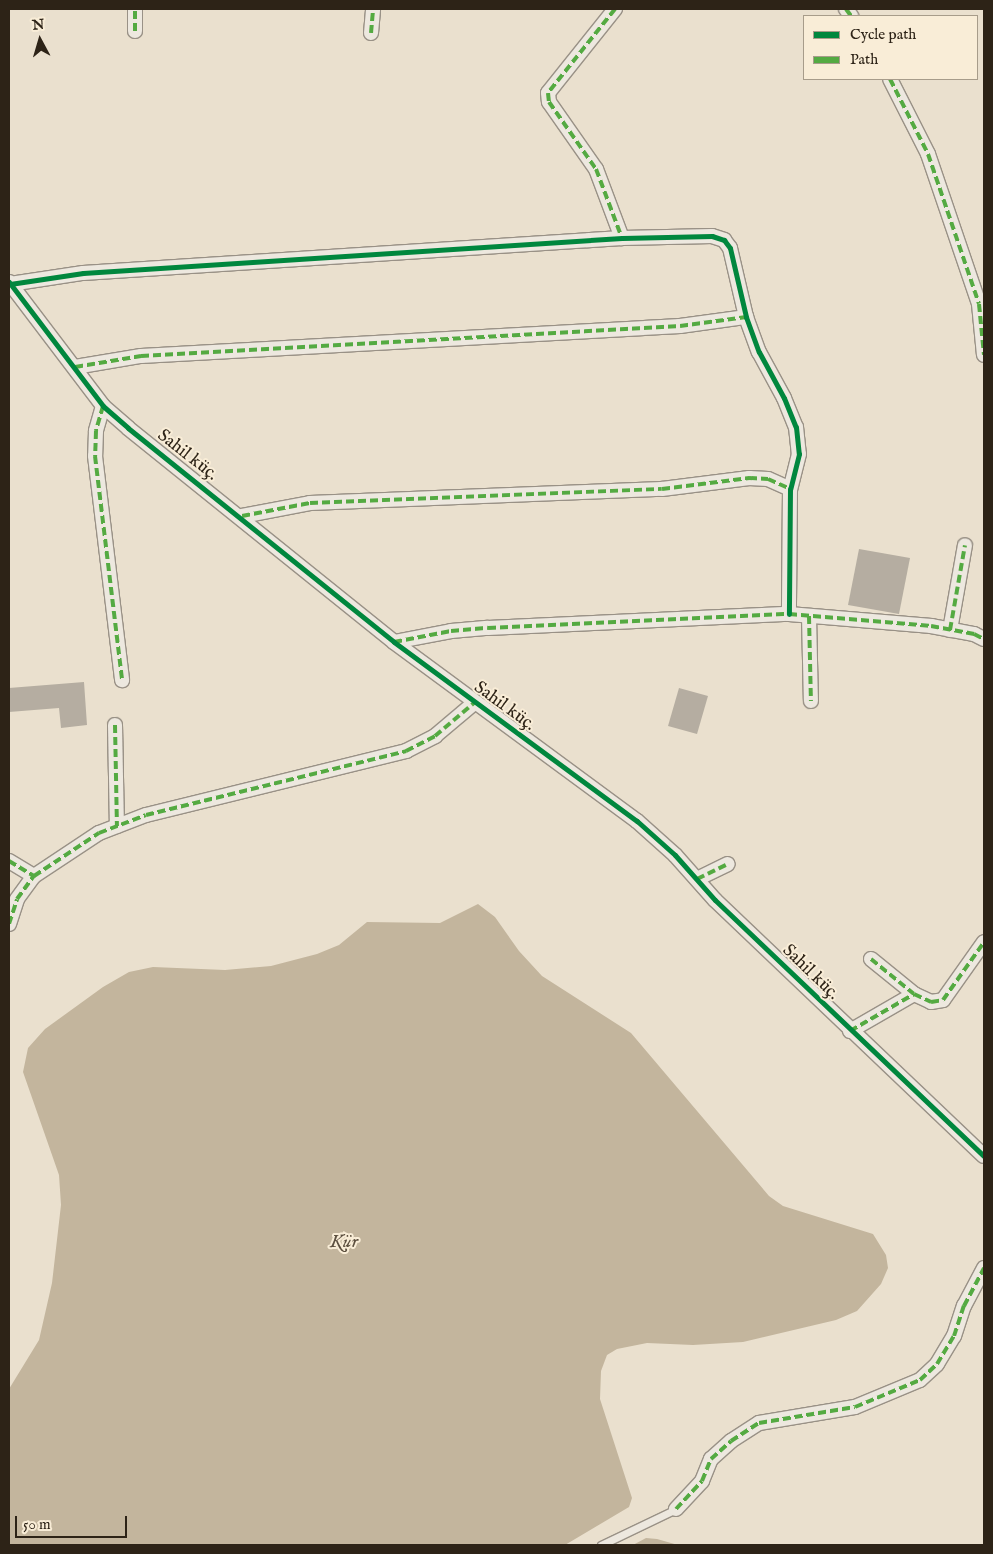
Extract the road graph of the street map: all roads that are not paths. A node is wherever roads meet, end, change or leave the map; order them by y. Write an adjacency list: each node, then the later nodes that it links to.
1 (136, 9): 4 (street)
2 (373, 9): 5 (street)
3 (615, 9): 7 (street)
4 (135, 31)
5 (371, 33)
6 (891, 80): 10 (street)
7 (622, 238): 8 (street); 9 (street)
8 (9, 283): 12 (street, Sahil küç.)
9 (746, 317): 12 (street); 14 (street)
10 (983, 319): 11 (street)
11 (984, 355)
12 (75, 367): 13 (street, Sahil küç.)
13 (103, 406): 15 (street, Sahil küç.); 22 (street)
14 (790, 488): 15 (street); 17 (street)
15 (242, 516): 21 (street, Sahil küç.)
16 (965, 545): 19 (street)
17 (789, 614): 18 (street); 21 (street)
18 (809, 616): 19 (street); 23 (street)
19 (950, 630): 20 (street)
20 (984, 640)
21 (394, 642): 24 (street, Sahil küç.)
22 (122, 680)
23 (811, 701)
24 (474, 702): 26 (street); 30 (street, Sahil küç.)
25 (115, 725): 26 (street)
26 (117, 826): 29 (street)
27 (9, 862): 29 (street)
28 (728, 864): 30 (street)
29 (34, 876): 31 (street)
30 (697, 880): 35 (street, Sahil küç.)
31 (9, 924)
32 (984, 942): 34 (street)
33 (871, 959): 34 (street)
34 (914, 994): 35 (street)
35 (850, 1031): 36 (street, Sahil küç.)
36 (984, 1156)
37 (984, 1268): 38 (street)
38 (676, 1509): 39 (lane)
39 (601, 1545)

